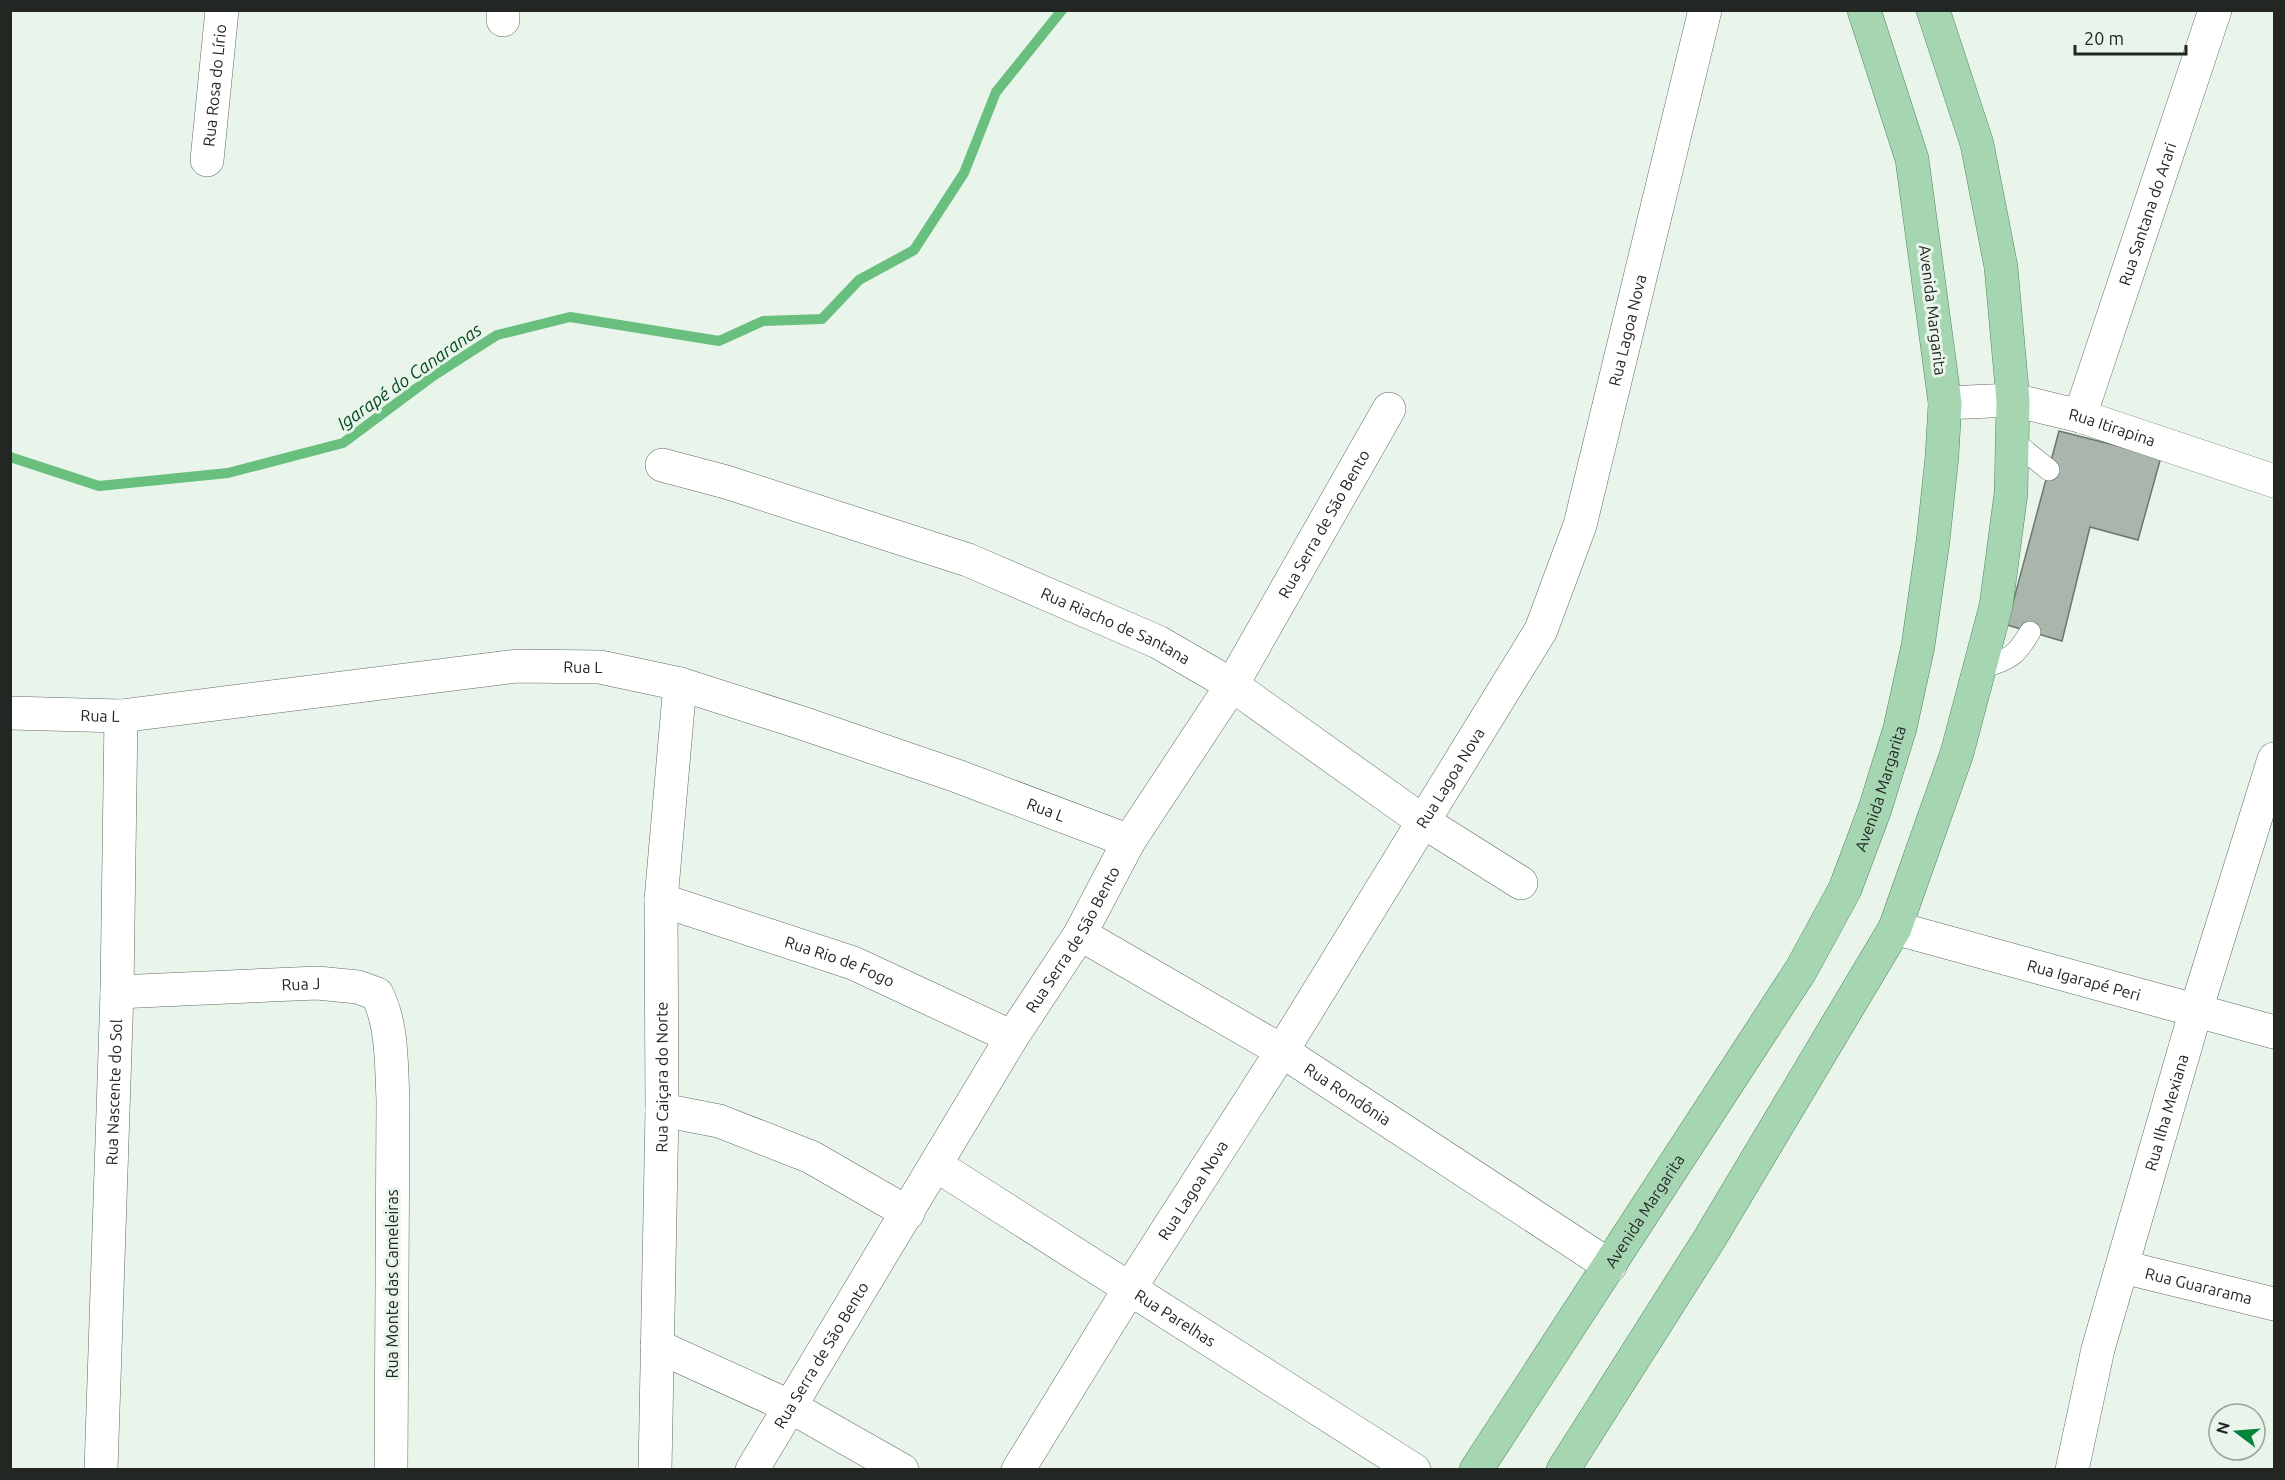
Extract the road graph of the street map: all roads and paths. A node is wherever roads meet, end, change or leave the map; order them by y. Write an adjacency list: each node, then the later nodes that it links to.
1 (222, 10): 6 (street, Rua Rosa do Lírio)
2 (1705, 10): 22 (street, Rua Lagoa Nova)
3 (1864, 10): 8 (main road, Avenida Margarita)
4 (1933, 10): 7 (main road)
5 (2215, 10): 10 (street, Rua Santana do Arari)
6 (207, 160)
7 (2013, 400): 8 (street, Rua Itirapina); 10 (street, Rua Itirapina); 11 (main road)
8 (1944, 403): 37 (main road, Avenida Margarita)
9 (1389, 409): 18 (street, Rua Serra de São Bento)
10 (2080, 417): 14 (street, Rua Itirapina)
11 (2012, 440): 13 (lane); 16 (main road)
12 (662, 465): 18 (street, Rua Riacho de Santana)
13 (2049, 470)
14 (2274, 481)
15 (2031, 632): 16 (lane)
16 (1980, 669): 26 (main road)
17 (680, 684): 20 (street, Rua L); 23 (street, Rua L); 25 (street, Rua Caiçara do Norte)
18 (1232, 686): 22 (street, Rua Riacho de Santana); 23 (street, Rua Serra de São Bento)
19 (10, 713): 20 (street, Rua L)
20 (121, 716): 28 (street, Rua Nascente do Sol)
21 (2274, 759): 29 (street, Rua Ilha Mexiana)
22 (1424, 822): 24 (street, Rua Riacho de Santana); 32 (street, Rua Lagoa Nova)
23 (1129, 841): 27 (street, Rua Serra de São Bento)
24 (1521, 883)
25 (661, 900): 31 (street, Rua Rio de Fogo); 34 (street, Rua Caiçara do Norte)
26 (1895, 928): 29 (street, Rua Igarapé Peri); 51 (main road)
27 (1080, 934): 31 (street, Rua Serra de São Bento); 32 (street, Rua Rondônia)
28 (117, 992): 33 (street, Rua J); 43 (street, Rua Nascente do Sol)
29 (2196, 1010): 30 (street, Rua Igarapé Peri); 38 (street, Rua Ilha Mexiana)
30 (2274, 1032)
31 (1012, 1037): 35 (street, Rua Serra de São Bento)
32 (1282, 1051): 37 (street, Rua Rondônia); 39 (street, Rua Lagoa Nova)
33 (393, 1099): 44 (street, Rua Monte das Cameleiras)
34 (662, 1110): 36 (street); 41 (street, Rua Caiçara do Norte)
35 (936, 1165): 36 (street, Rua Serra de São Bento); 39 (street, Rua Parelhas)
36 (908, 1213): 42 (street, Rua Serra de São Bento)
37 (1610, 1266): 50 (main road, Avenida Margarita)
38 (2123, 1267): 40 (street, Rua Guararama); 52 (street, Rua Ilha Mexiana)
39 (1130, 1288): 48 (street, Rua Lagoa Nova); 49 (street, Rua Parelhas)
40 (2274, 1304)
41 (657, 1346): 42 (street); 45 (street, Rua Caiçara do Norte)
42 (791, 1407): 46 (street, Rua Serra de São Bento); 47 (street)
43 (101, 1470)
44 (391, 1470)
45 (655, 1470)
46 (752, 1470)
47 (902, 1470)
48 (1018, 1470)
49 (1414, 1470)
50 (1476, 1470)
51 (1563, 1470)
52 (2072, 1470)

